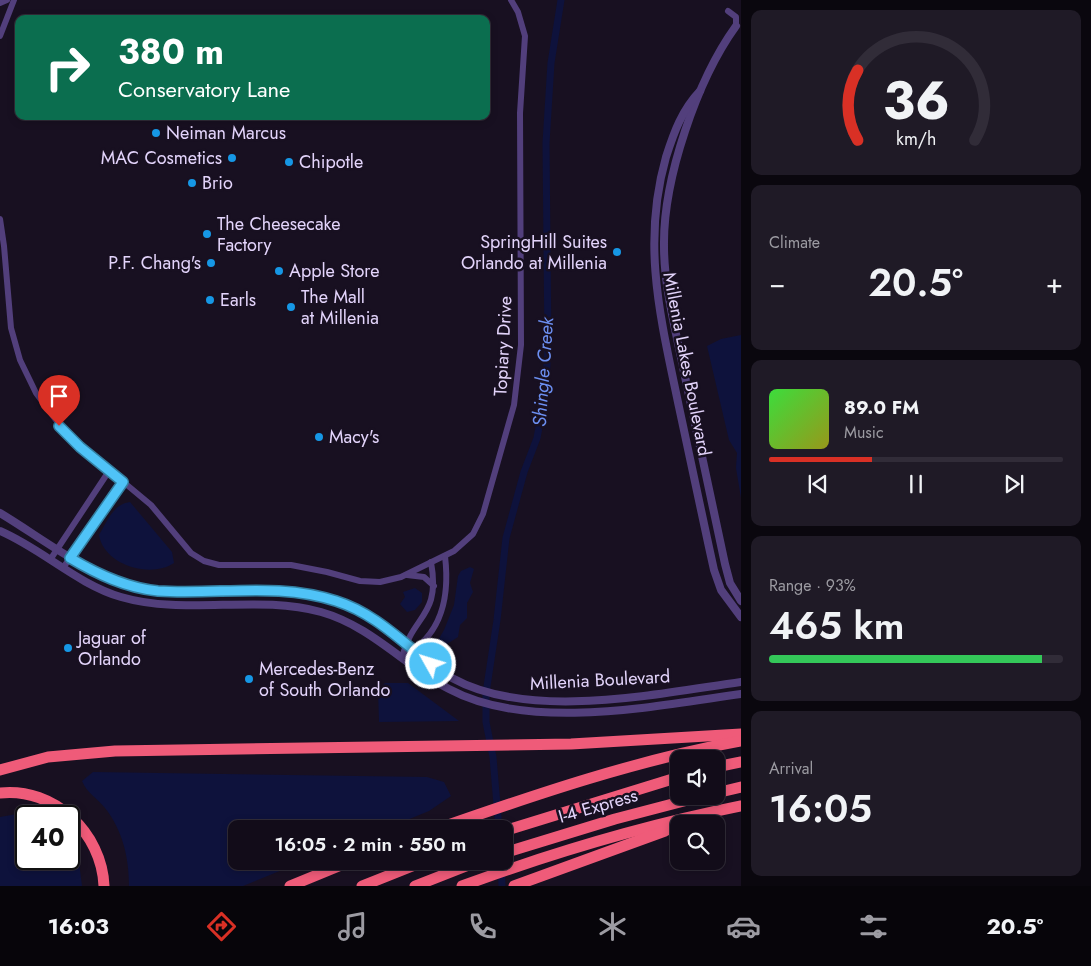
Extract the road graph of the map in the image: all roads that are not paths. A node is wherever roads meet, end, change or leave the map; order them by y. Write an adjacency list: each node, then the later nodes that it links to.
1 (7, 0): 4 (street)
2 (14, 0): 7 (street)
3 (511, 0): 16 (street, Topiary Drive)
4 (0, 4)
5 (728, 11): 6 (street)
6 (736, 26): 8 (street, Millenia Lakes Boulevard)
7 (0, 36)
8 (702, 87): 23 (street, Millenia Lakes Boulevard); 24 (street, Millenia Lakes Boulevard)
9 (0, 219): 10 (street, Topiary Drive)
10 (1, 229): 11 (street, Topiary Drive)
11 (109, 471): 12 (street, Topiary Drive); 15 (street)
12 (123, 482): 17 (street); 21 (street, Topiary Drive)
13 (0, 513): 15 (street, Millenia Boulevard)
14 (0, 531): 18 (street, Millenia Boulevard)
15 (58, 549): 17 (street, Millenia Boulevard); 18 (street)
16 (445, 556): 19 (street, Topiary Drive); 26 (street)
17 (70, 558): 20 (street); 25 (street, Millenia Boulevard)
18 (50, 560): 20 (street, Millenia Boulevard)
19 (432, 562): 21 (street, Topiary Drive); 22 (street)
20 (63, 568): 27 (street, Millenia Boulevard)
21 (401, 576): 22 (street, Topiary Drive)
22 (434, 586): 25 (street)
23 (741, 601)
24 (741, 617)
25 (406, 643): 26 (street, Millenia Boulevard); 27 (street)
26 (414, 651): 27 (street); 28 (street, Millenia Boulevard)
27 (402, 657): 29 (street, Millenia Boulevard)
28 (741, 682)
29 (741, 694)
30 (741, 734): 34 (highway)
31 (741, 741): 42 (highway)
32 (741, 762): 33 (highway)
33 (725, 765)
34 (0, 770)
35 (670, 780): 44 (highway, I-4 Express)
36 (741, 787): 37 (highway)
37 (725, 791)
38 (0, 793): 50 (highway)
39 (670, 804): 46 (highway, I-4 Express)
40 (741, 806): 41 (highway)
41 (696, 815)
42 (463, 820)
43 (670, 822): 54 (highway)
44 (513, 828)
45 (670, 828): 55 (highway)
46 (513, 850)
47 (329, 870): 51 (highway)
48 (402, 870): 52 (highway)
49 (457, 870): 53 (highway)
50 (104, 886)
51 (290, 886)
52 (362, 886)
53 (415, 886)
54 (462, 886)
55 (514, 886)

